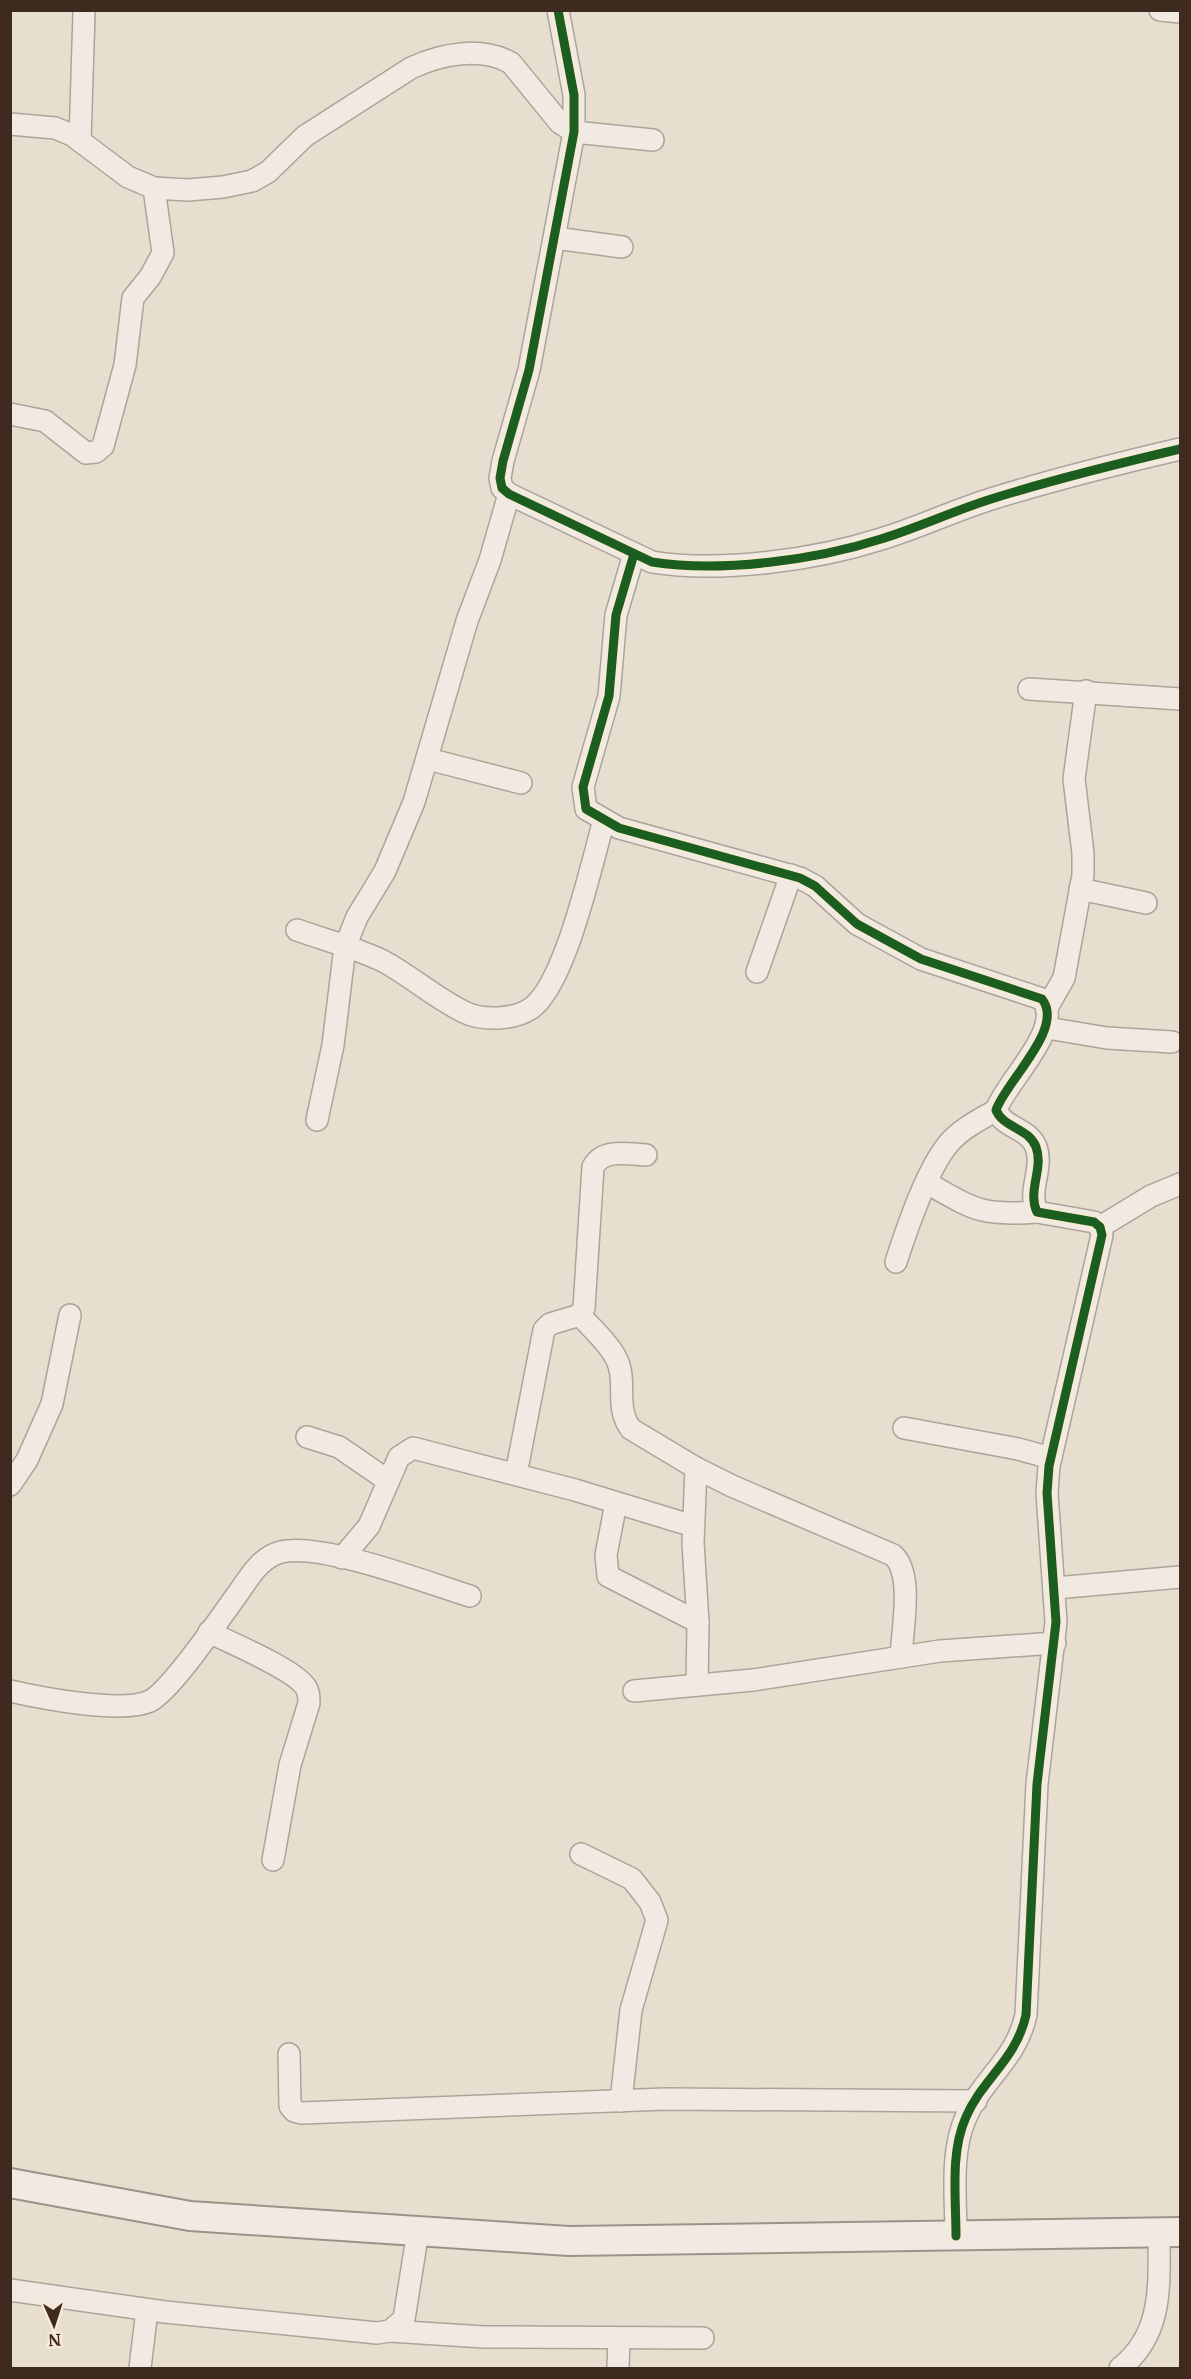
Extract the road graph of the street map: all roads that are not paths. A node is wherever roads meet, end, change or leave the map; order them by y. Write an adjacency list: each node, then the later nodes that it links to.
1 (558, 10): 6 (street)
2 (1160, 10): 3 (street)
3 (1180, 12)
4 (84, 13): 8 (street)
5 (10, 124): 8 (street)
6 (574, 132): 7 (street); 9 (street); 10 (street)
7 (654, 140)
8 (80, 141): 9 (street)
9 (154, 188): 12 (street)
10 (555, 238): 11 (street); 14 (street)
11 (622, 247)
12 (10, 414)
13 (1180, 449): 15 (street)
14 (509, 494): 15 (street); 19 (street)
15 (634, 554): 21 (street)
16 (1029, 689): 17 (street)
17 (1086, 692): 18 (street); 23 (street)
18 (1180, 699)
19 (428, 759): 20 (street); 26 (street)
20 (521, 783)
21 (604, 820): 22 (street); 26 (street)
22 (791, 875): 27 (street); 28 (street)
23 (1080, 889): 24 (street); 28 (street)
24 (1146, 903)
25 (297, 930): 26 (street)
26 (345, 947): 32 (street)
27 (757, 972)
28 (1048, 1006): 29 (street)
29 (1047, 1028): 30 (street); 31 (street)
30 (1172, 1042)
31 (996, 1110): 34 (street); 36 (street)
32 (317, 1120)
33 (646, 1155): 40 (street)
34 (927, 1183): 36 (street); 38 (street)
35 (1180, 1184): 37 (street)
36 (1037, 1212): 37 (street)
37 (1100, 1227): 43 (street)
38 (896, 1262)
39 (70, 1315): 47 (street)
40 (580, 1316): 44 (street); 45 (street)
41 (904, 1428): 43 (street)
42 (307, 1437): 46 (street)
43 (1051, 1458): 52 (street)
44 (696, 1468): 49 (street); 57 (street)
45 (516, 1474): 46 (street); 48 (street)
46 (387, 1480): 50 (street)
47 (10, 1485)
48 (616, 1503): 49 (street); 54 (street)
49 (693, 1526): 54 (street)
50 (342, 1558): 53 (street); 55 (street)
51 (1180, 1577): 52 (street)
52 (1055, 1588): 56 (street)
53 (470, 1596)
54 (698, 1622): 58 (street)
55 (209, 1632): 60 (street); 62 (street)
56 (1055, 1643): 57 (street); 65 (street)
57 (901, 1657): 58 (street)
58 (697, 1685): 59 (street)
59 (634, 1690)
60 (10, 1691)
61 (581, 1854): 64 (street)
62 (273, 1860)
63 (289, 2054): 64 (street)
64 (621, 2101): 65 (street)
65 (976, 2101): 69 (street)
66 (10, 2183): 67 (main road)
67 (418, 2232): 69 (main road); 72 (street)
68 (1170, 2232): 69 (main road); 77 (street)
69 (956, 2236)
70 (10, 2290): 71 (street)
71 (147, 2310): 72 (street); 75 (street)
72 (390, 2331): 73 (street)
73 (619, 2338): 74 (street); 76 (street)
74 (703, 2338)
75 (140, 2368)
76 (618, 2368)
77 (1120, 2368)

